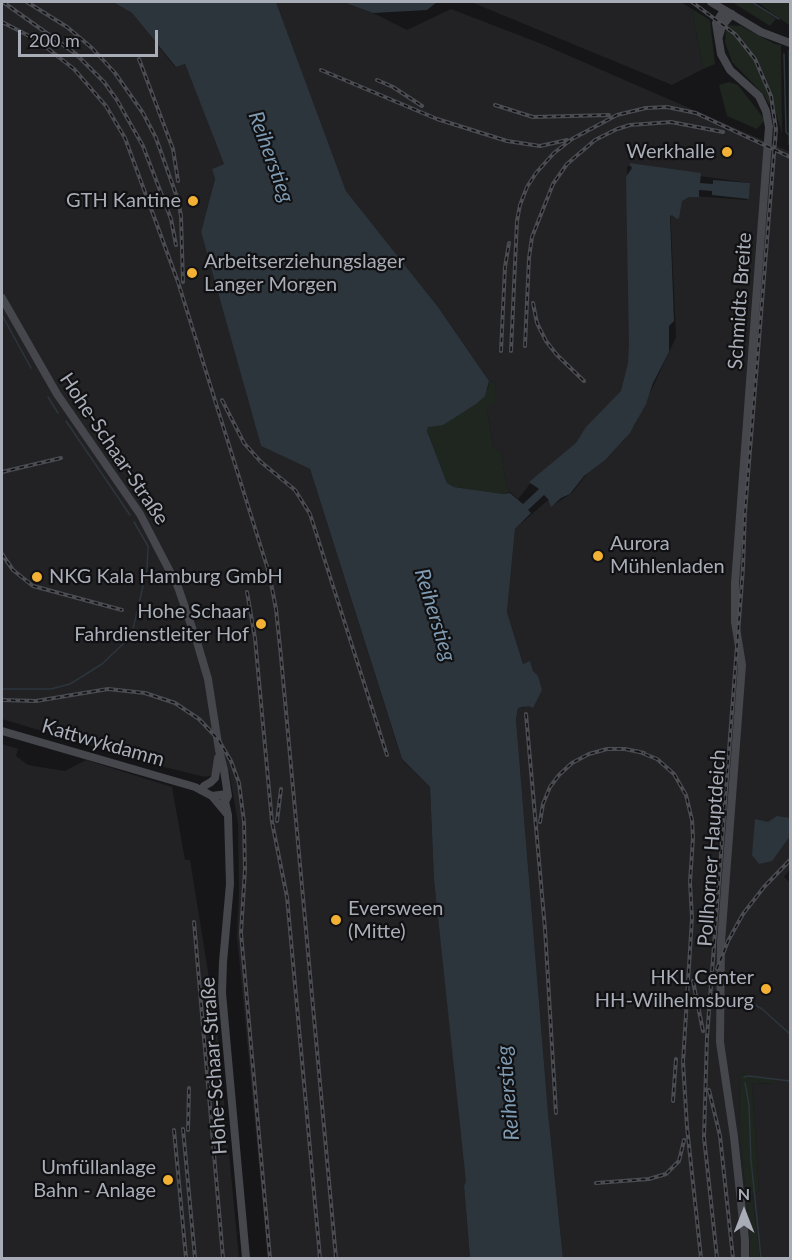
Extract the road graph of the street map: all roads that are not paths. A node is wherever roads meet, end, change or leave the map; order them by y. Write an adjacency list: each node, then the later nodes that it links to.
1 (711, 2): 2 (main road)
2 (724, 9): 3 (main road); 4 (main road, Schmidts Breite)
3 (732, 14): 4 (main road); 5 (main road)
4 (718, 39): 7 (main road, Schmidts Breite)
5 (790, 43)
6 (2, 298): 9 (main road, Hohe-Schaar-Straße)
7 (735, 583): 15 (main road, Pollhorner Hauptdeich)
8 (2, 731): 10 (main road, Kattwykdamm)
9 (219, 750): 10 (main road); 11 (main road, Hohe-Schaar-Straße)
10 (200, 786): 11 (main road, Kattwykdamm); 12 (main road, Kattwykdamm)
11 (225, 792): 12 (main road); 13 (main road, Hohe-Schaar-Straße)
12 (212, 796): 13 (main road)
13 (228, 815): 14 (main road, Hohe-Schaar-Straße)
14 (246, 1258)
15 (745, 1258)

